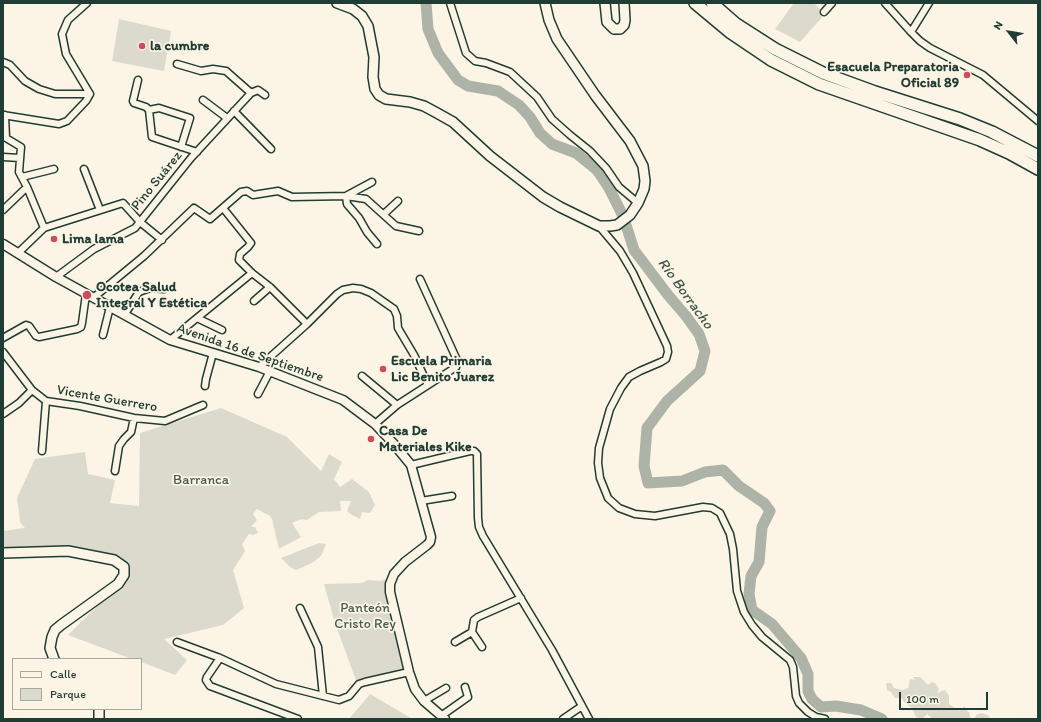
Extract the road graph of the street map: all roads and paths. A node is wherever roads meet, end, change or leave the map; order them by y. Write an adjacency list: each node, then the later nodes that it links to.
1 (87, 3): 18 (street)
2 (337, 3): 46 (main road)
3 (450, 3): 40 (street)
4 (545, 3): 40 (main road)
5 (605, 3): 6 (main road)
6 (624, 3)
7 (696, 3): 34 (highway)
8 (712, 3): 29 (highway)
9 (832, 3): 12 (street)
10 (885, 3): 13 (street)
11 (929, 3): 13 (street)
12 (824, 12)
13 (911, 32): 25 (street)
14 (3, 62): 18 (street)
15 (177, 64): 17 (street)
16 (138, 80): 21 (street)
17 (251, 92): 19 (street); 22 (street, Pino Suárez)
18 (90, 94): 23 (street)
19 (264, 95)
20 (203, 100): 24 (street)
21 (149, 110): 26 (street); 26 (street)
22 (234, 111): 24 (street, Pino Suárez); 27 (street)
23 (4, 115): 31 (street)
24 (227, 118): 28 (street, Pino Suárez)
25 (1038, 121)
26 (182, 147): 28 (street)
27 (271, 149)
28 (197, 152): 45 (street, Pino Suárez)
29 (1038, 156)
30 (3, 157): 31 (street)
31 (20, 158): 35 (street)
32 (54, 169): 35 (street)
33 (84, 169): 43 (street)
34 (1038, 169)
35 (22, 177): 37 (street)
36 (372, 182): 38 (street)
37 (27, 187): 42 (street); 47 (street)
38 (346, 196): 41 (street); 44 (street); 51 (street)
39 (398, 201): 44 (street)
40 (638, 203): 46 (main road)
41 (223, 208): 49 (street); 53 (street)
42 (3, 210)
43 (100, 210): 45 (street); 47 (street)
44 (384, 214): 48 (street)
45 (140, 222): 49 (street); 54 (street, Pino Suárez)
46 (599, 226): 107 (street)
47 (44, 228): 52 (street)
48 (419, 231)
49 (162, 240): 58 (street)
50 (3, 244): 52 (street, Avenida 16 de Septiembre)
51 (378, 244)
52 (18, 253): 54 (street, Avenida 16 de Septiembre)
53 (252, 273): 56 (street); 62 (street)
54 (56, 277): 58 (street, Avenida 16 de Septiembre)
55 (420, 279): 73 (street)
56 (270, 287): 59 (street); 63 (street)
57 (164, 289): 61 (street)
58 (90, 296): 60 (street, Avenida 16 de Septiembre); 66 (street)
59 (254, 301)
60 (110, 307): 61 (street, Avenida 16 de Septiembre); 65 (street)
61 (125, 314): 67 (street, Avenida 16 de Septiembre)
62 (197, 318): 64 (street); 67 (street)
63 (307, 324): 70 (street); 73 (street)
64 (222, 330)
65 (103, 335)
66 (3, 338)
67 (170, 340): 69 (street, Avenida 16 de Septiembre)
68 (3, 352): 75 (street, Vicente Guerrero)
69 (213, 353): 70 (street, Avenida 16 de Septiembre); 74 (street)
70 (259, 367): 71 (street, Avenida 16 de Septiembre)
71 (270, 372): 76 (street); 82 (street, Avenida 16 de Septiembre)
72 (362, 376): 79 (street)
73 (428, 385): 79 (street)
74 (205, 386)
75 (32, 390): 77 (street, Vicente Guerrero); 80 (street)
76 (258, 394)
77 (46, 401): 81 (street, Vicente Guerrero); 83 (street)
78 (203, 405): 81 (street, Vicente Guerrero)
79 (397, 405): 82 (street)
80 (3, 414)
81 (134, 418): 85 (street)
82 (375, 424): 84 (street, Avenida 16 de Septiembre)
83 (42, 451)
84 (411, 465): 87 (street, Avenida 16 de Septiembre); 89 (street)
85 (115, 471)
86 (452, 496): 87 (street)
87 (421, 501): 97 (street, Avenida 16 de Septiembre)
88 (3, 553): 95 (main road)
89 (521, 598): 91 (street); 102 (street)
90 (300, 608): 100 (street)
91 (472, 632): 93 (street); 94 (street)
92 (177, 642): 96 (street)
93 (455, 642)
94 (482, 647)
95 (54, 658)
96 (220, 658): 100 (street); 104 (street)
97 (409, 672): 100 (street); 101 (street, Avenida 16 de Septiembre)
98 (465, 687): 103 (street)
99 (446, 688): 101 (street)
100 (323, 696)
101 (424, 701): 103 (street, Avenida 16 de Septiembre)
102 (582, 706): 105 (street); 106 (street)
103 (443, 717)
104 (298, 719)
105 (563, 719)
106 (589, 719)
107 (825, 719)

